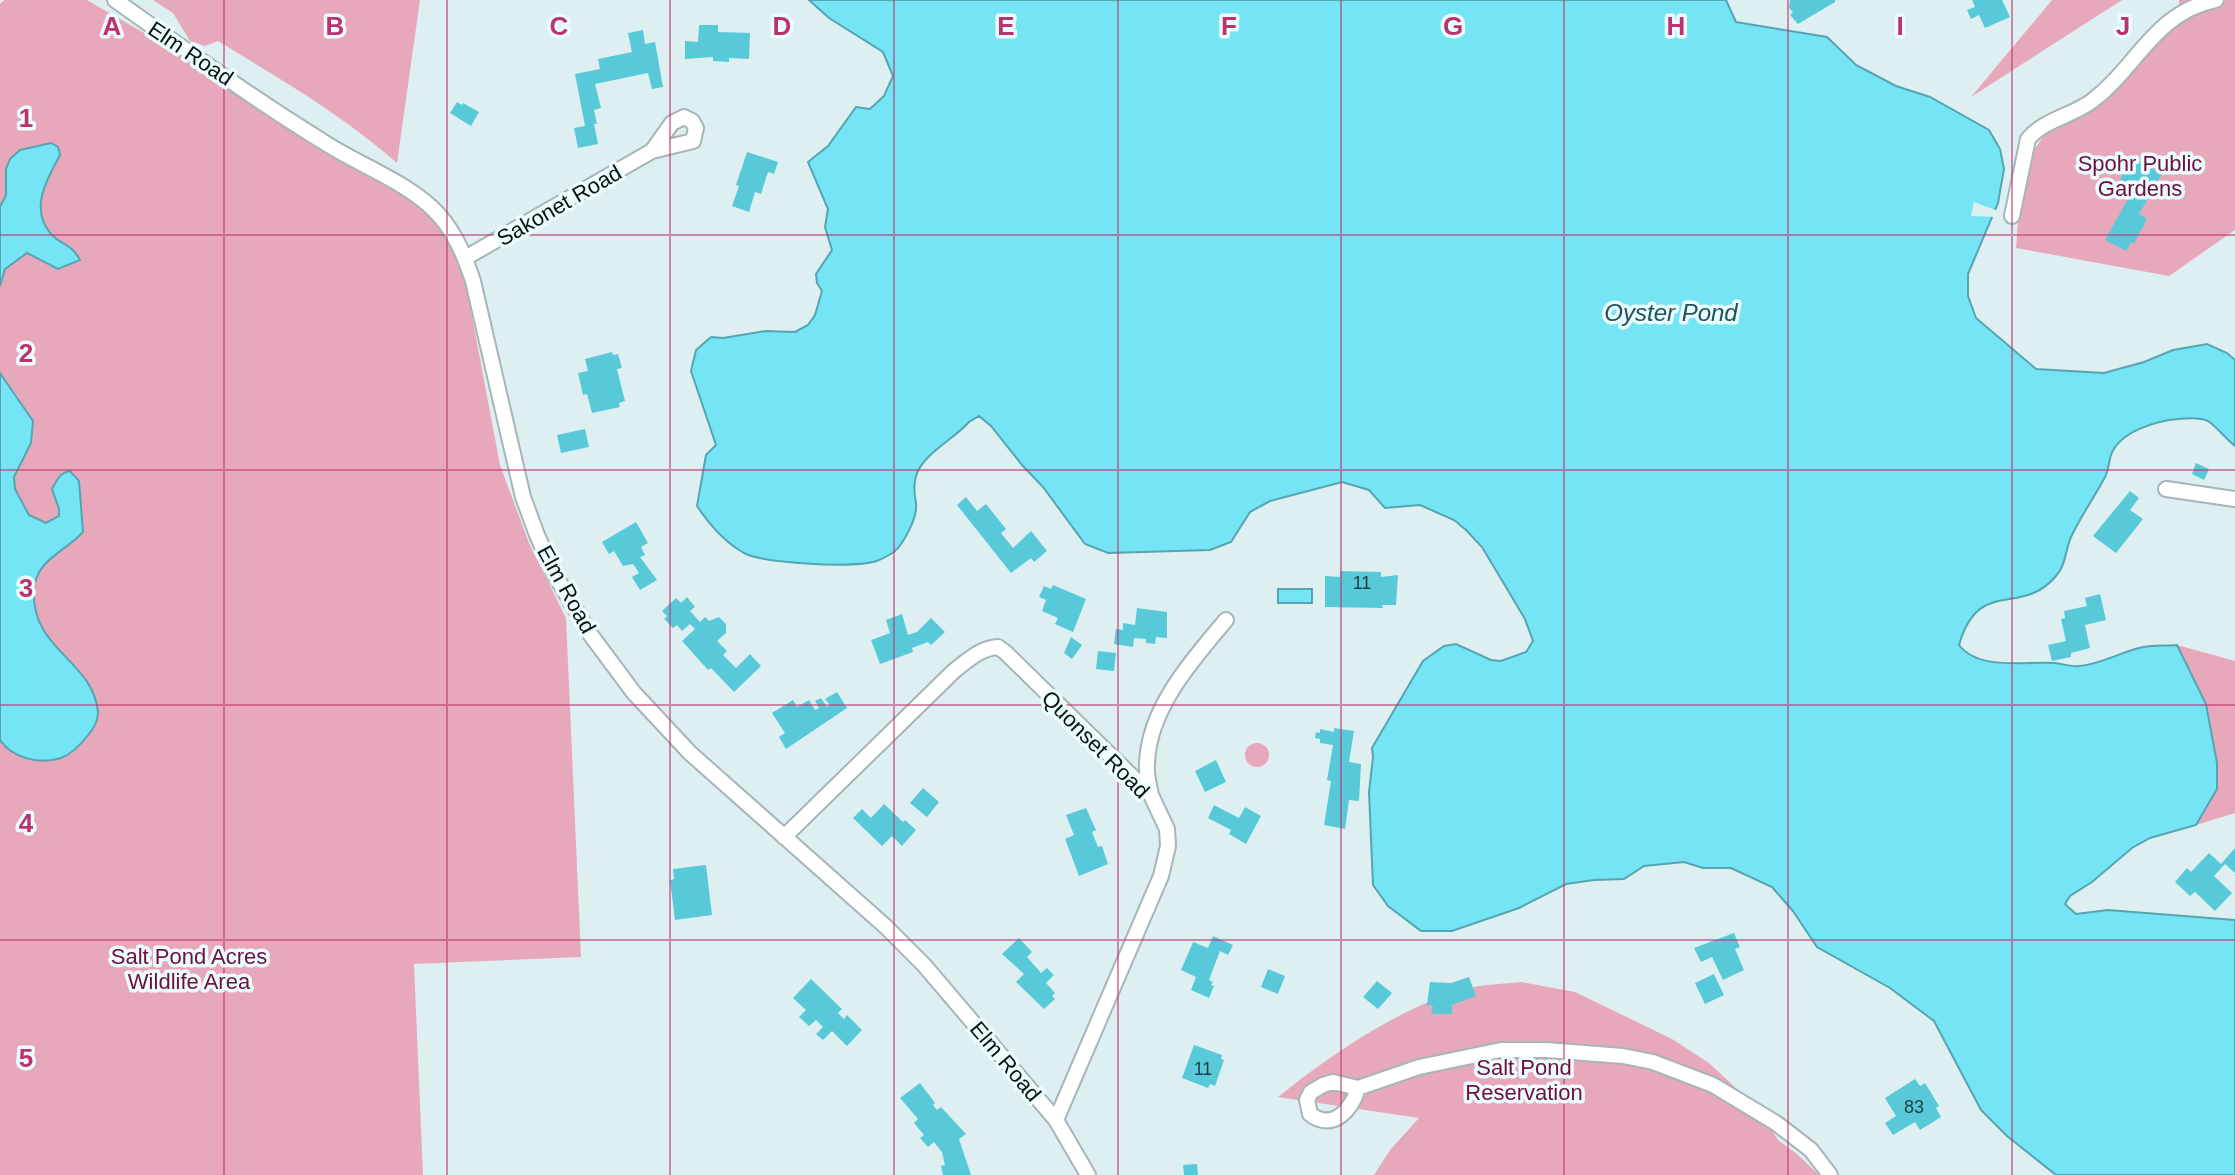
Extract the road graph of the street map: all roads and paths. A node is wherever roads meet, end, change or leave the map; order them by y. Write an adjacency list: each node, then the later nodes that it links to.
1 (115, 0): 5 (street, Elm Road)
2 (2216, 0): 4 (street)
3 (652, 151): 5 (street, Sakonet Road)
4 (2012, 216)
5 (465, 258): 10 (street, Elm Road)
6 (2166, 489): 7 (street)
7 (2235, 499)
8 (1226, 620): 9 (street)
9 (1151, 795): 10 (street, Quonset Road); 12 (street, Quonset Road)
10 (784, 837): 12 (street, Elm Road)
11 (1358, 1088): 14 (street)
12 (1056, 1120): 13 (street, Elm Road)
13 (1088, 1175)
14 (1830, 1175)

